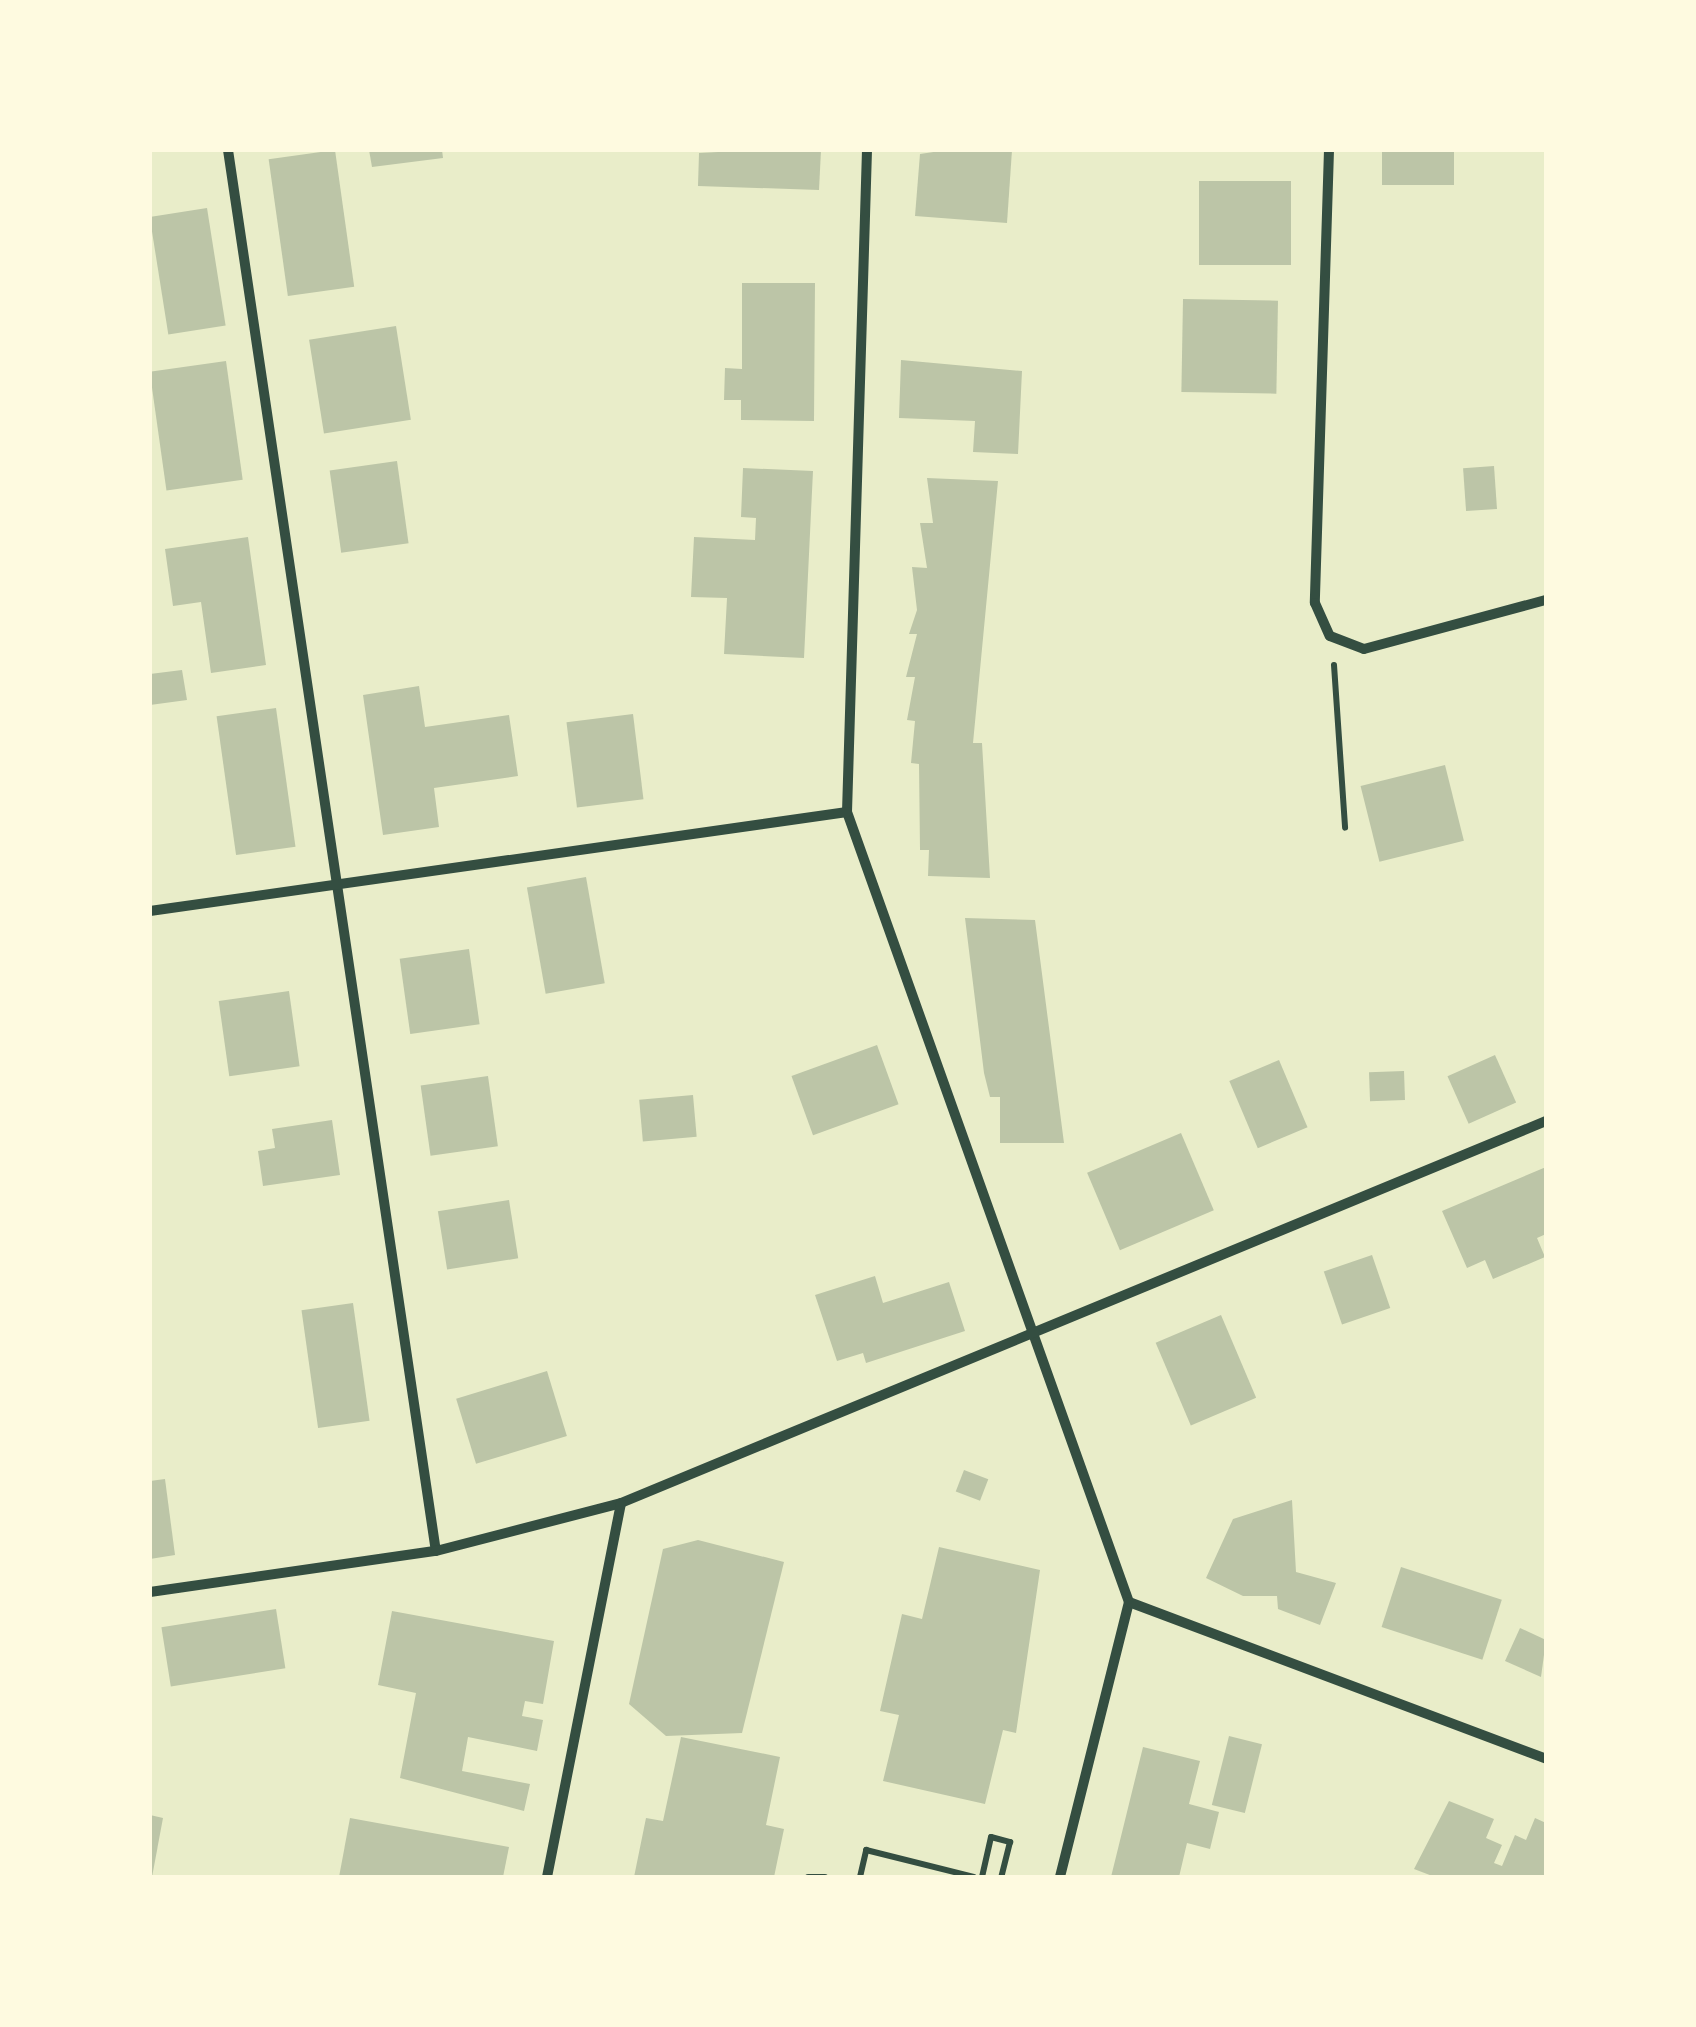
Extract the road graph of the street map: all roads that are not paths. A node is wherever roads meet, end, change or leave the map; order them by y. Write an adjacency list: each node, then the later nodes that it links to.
1 (228, 150): 6 (street)
2 (867, 150): 5 (street)
3 (1329, 150): 4 (street)
4 (1546, 600)
5 (847, 812): 6 (street); 9 (street)
6 (337, 884): 7 (street); 11 (street)
7 (150, 911)
8 (1546, 1121): 9 (street)
9 (1040, 1335): 10 (street); 13 (street)
10 (621, 1503): 11 (street); 15 (street)
11 (436, 1551): 12 (street)
12 (150, 1592)
13 (1129, 1602): 14 (street); 16 (street)
14 (1546, 1759)
15 (548, 1877)
16 (1060, 1877)

